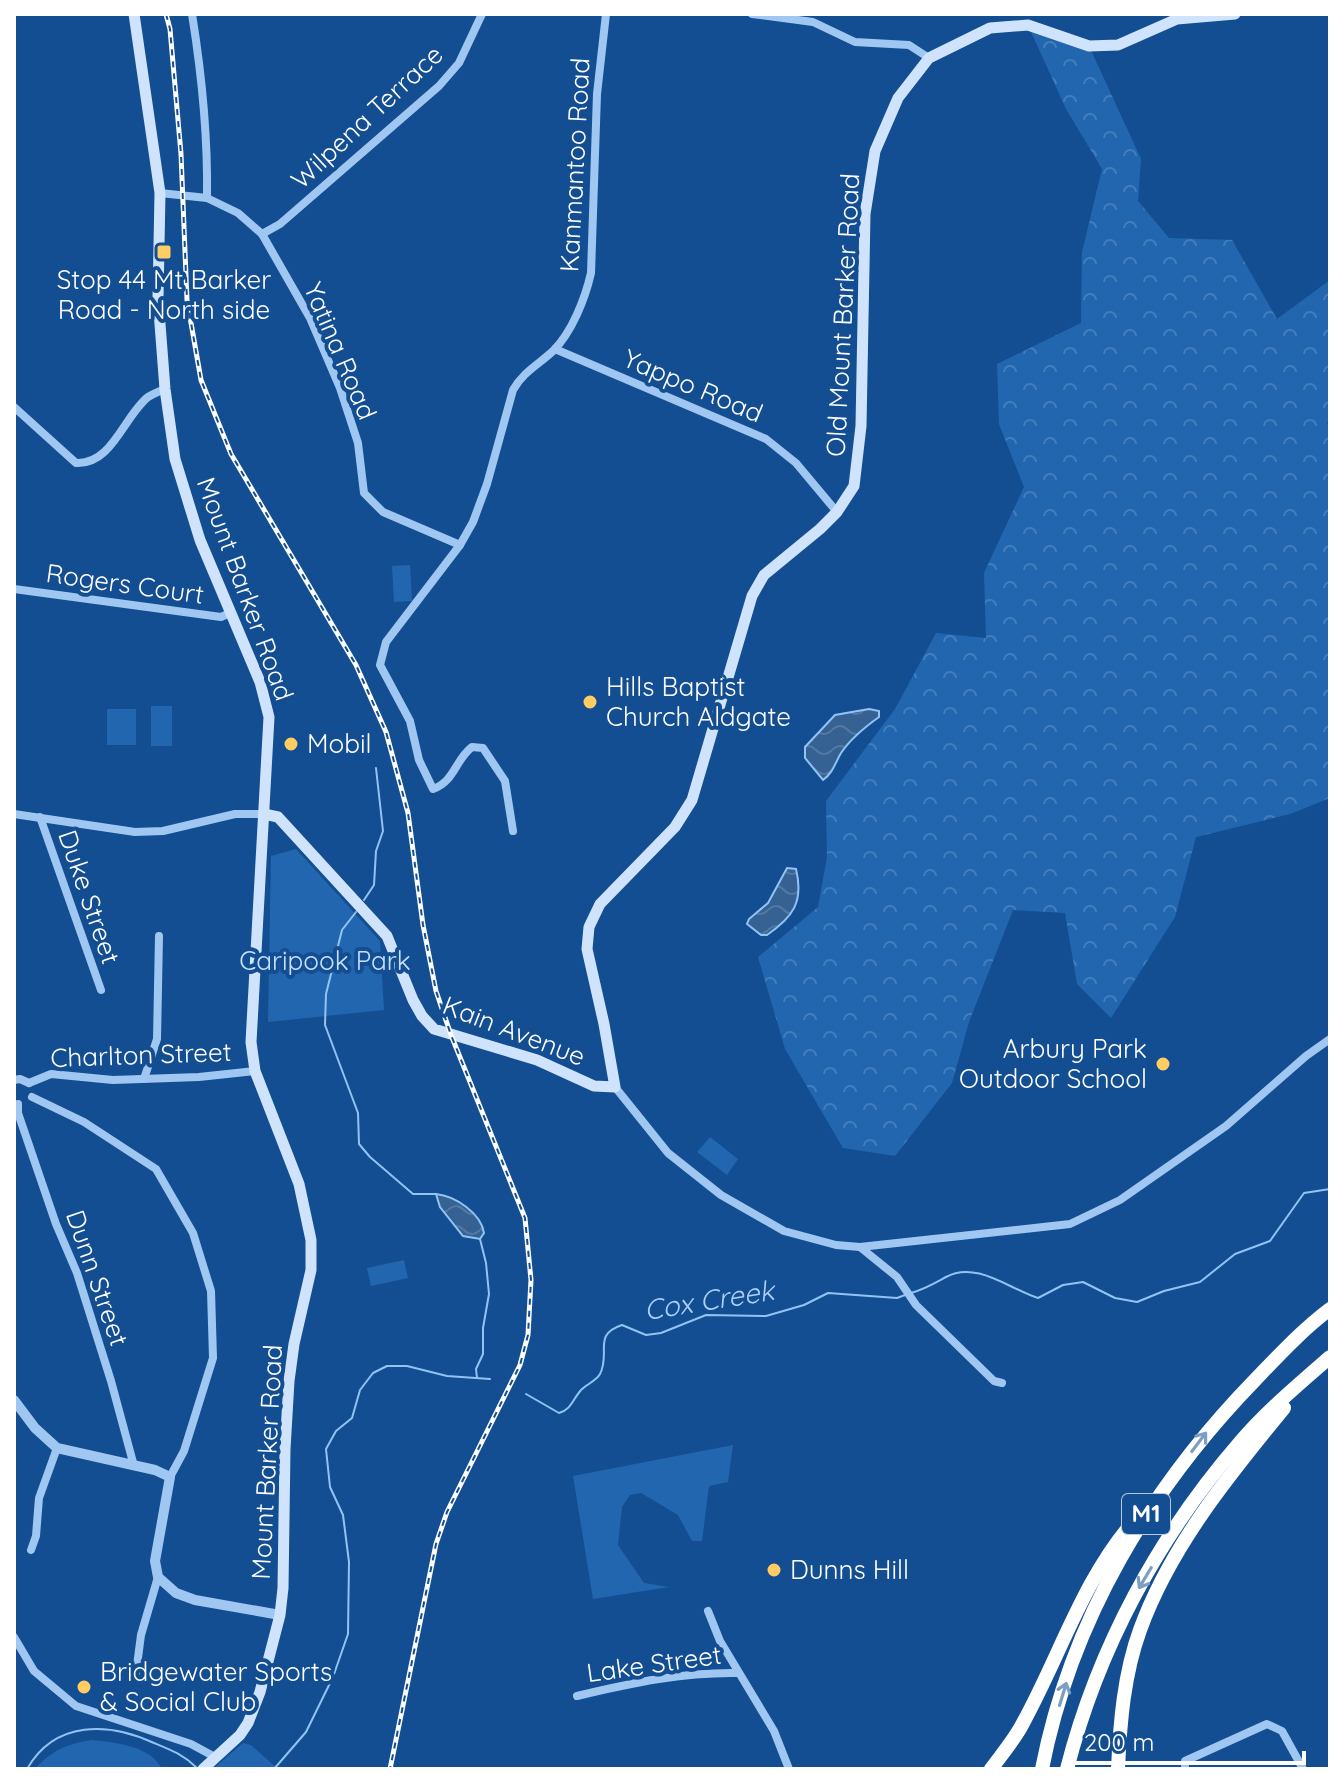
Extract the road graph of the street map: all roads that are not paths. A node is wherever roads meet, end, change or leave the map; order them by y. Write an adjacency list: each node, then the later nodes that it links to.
1 (134, 14): 9 (main road, Mount Barker Road)
2 (192, 14): 10 (street)
3 (482, 14): 11 (street, Wilpena Terrace)
4 (606, 14): 12 (street, Kanmantoo Road)
5 (752, 14): 8 (street)
6 (1235, 14): 7 (main road, Old Mount Barker Road)
7 (1175, 16): 8 (main road, Old Mount Barker Road)
8 (929, 58): 15 (main road, Old Mount Barker Road)
9 (160, 193): 10 (street, Yatina Road); 13 (main road, Mount Barker Road)
10 (207, 198): 11 (street, Yatina Road)
11 (262, 234): 16 (street, Yatina Road)
12 (555, 349): 15 (street, Yappo Road); 16 (street, Kanmantoo Road)
13 (165, 389): 14 (street); 18 (main road, Mount Barker Road)
14 (14, 407)
15 (837, 512): 30 (main road, Old Mount Barker Road)
16 (460, 545): 22 (street, Kanmantoo Road)
17 (14, 589): 18 (street, Rogers Court)
18 (230, 613): 20 (main road, Mount Barker Road)
19 (14, 814): 21 (street)
20 (264, 814): 21 (street); 26 (main road, Mount Barker Road); 30 (main road, Kain Avenue)
21 (40, 817): 24 (street, Duke Street)
22 (513, 831)
23 (159, 936): 27 (street)
24 (101, 990)
25 (1330, 1039): 33 (street, Old Mount Barker Road)
26 (255, 1071): 27 (street, Charlton Street); 46 (main road, Mount Barker Road)
27 (144, 1079): 29 (street, Charlton Street)
28 (14, 1080): 29 (street)
29 (29, 1083): 31 (street)
30 (615, 1087): 33 (street, Old Mount Barker Road)
31 (32, 1097): 32 (street); 42 (street)
32 (16, 1104): 40 (street, Dunn Street)
33 (860, 1247): 37 (street)
34 (1330, 1309): 41 (highway, M1, one-way to 34)
35 (1330, 1357): 36 (highway, M1)
36 (1318, 1368): 55 (highway, M1, one-way to 55); 56 (highway)
37 (1002, 1383)
38 (14, 1400): 39 (street)
39 (57, 1448): 40 (street); 43 (street)
40 (134, 1466): 42 (street)
41 (1175, 1473): 53 (highway); 54 (highway, M1, one-way to 41)
42 (170, 1477): 44 (street)
43 (31, 1550)
44 (158, 1577): 46 (street); 48 (street)
45 (708, 1611): 49 (street)
46 (280, 1615): 51 (main road, Mount Barker Road)
47 (14, 1637): 51 (street)
48 (136, 1673)
49 (738, 1673): 50 (street, Lake Street); 52 (street)
50 (577, 1696)
51 (208, 1763)
52 (789, 1769)
53 (991, 1769)
54 (1042, 1769)
55 (1067, 1769)
56 (1118, 1769)
57 (1185, 1769): 58 (street)
58 (1303, 1769)

